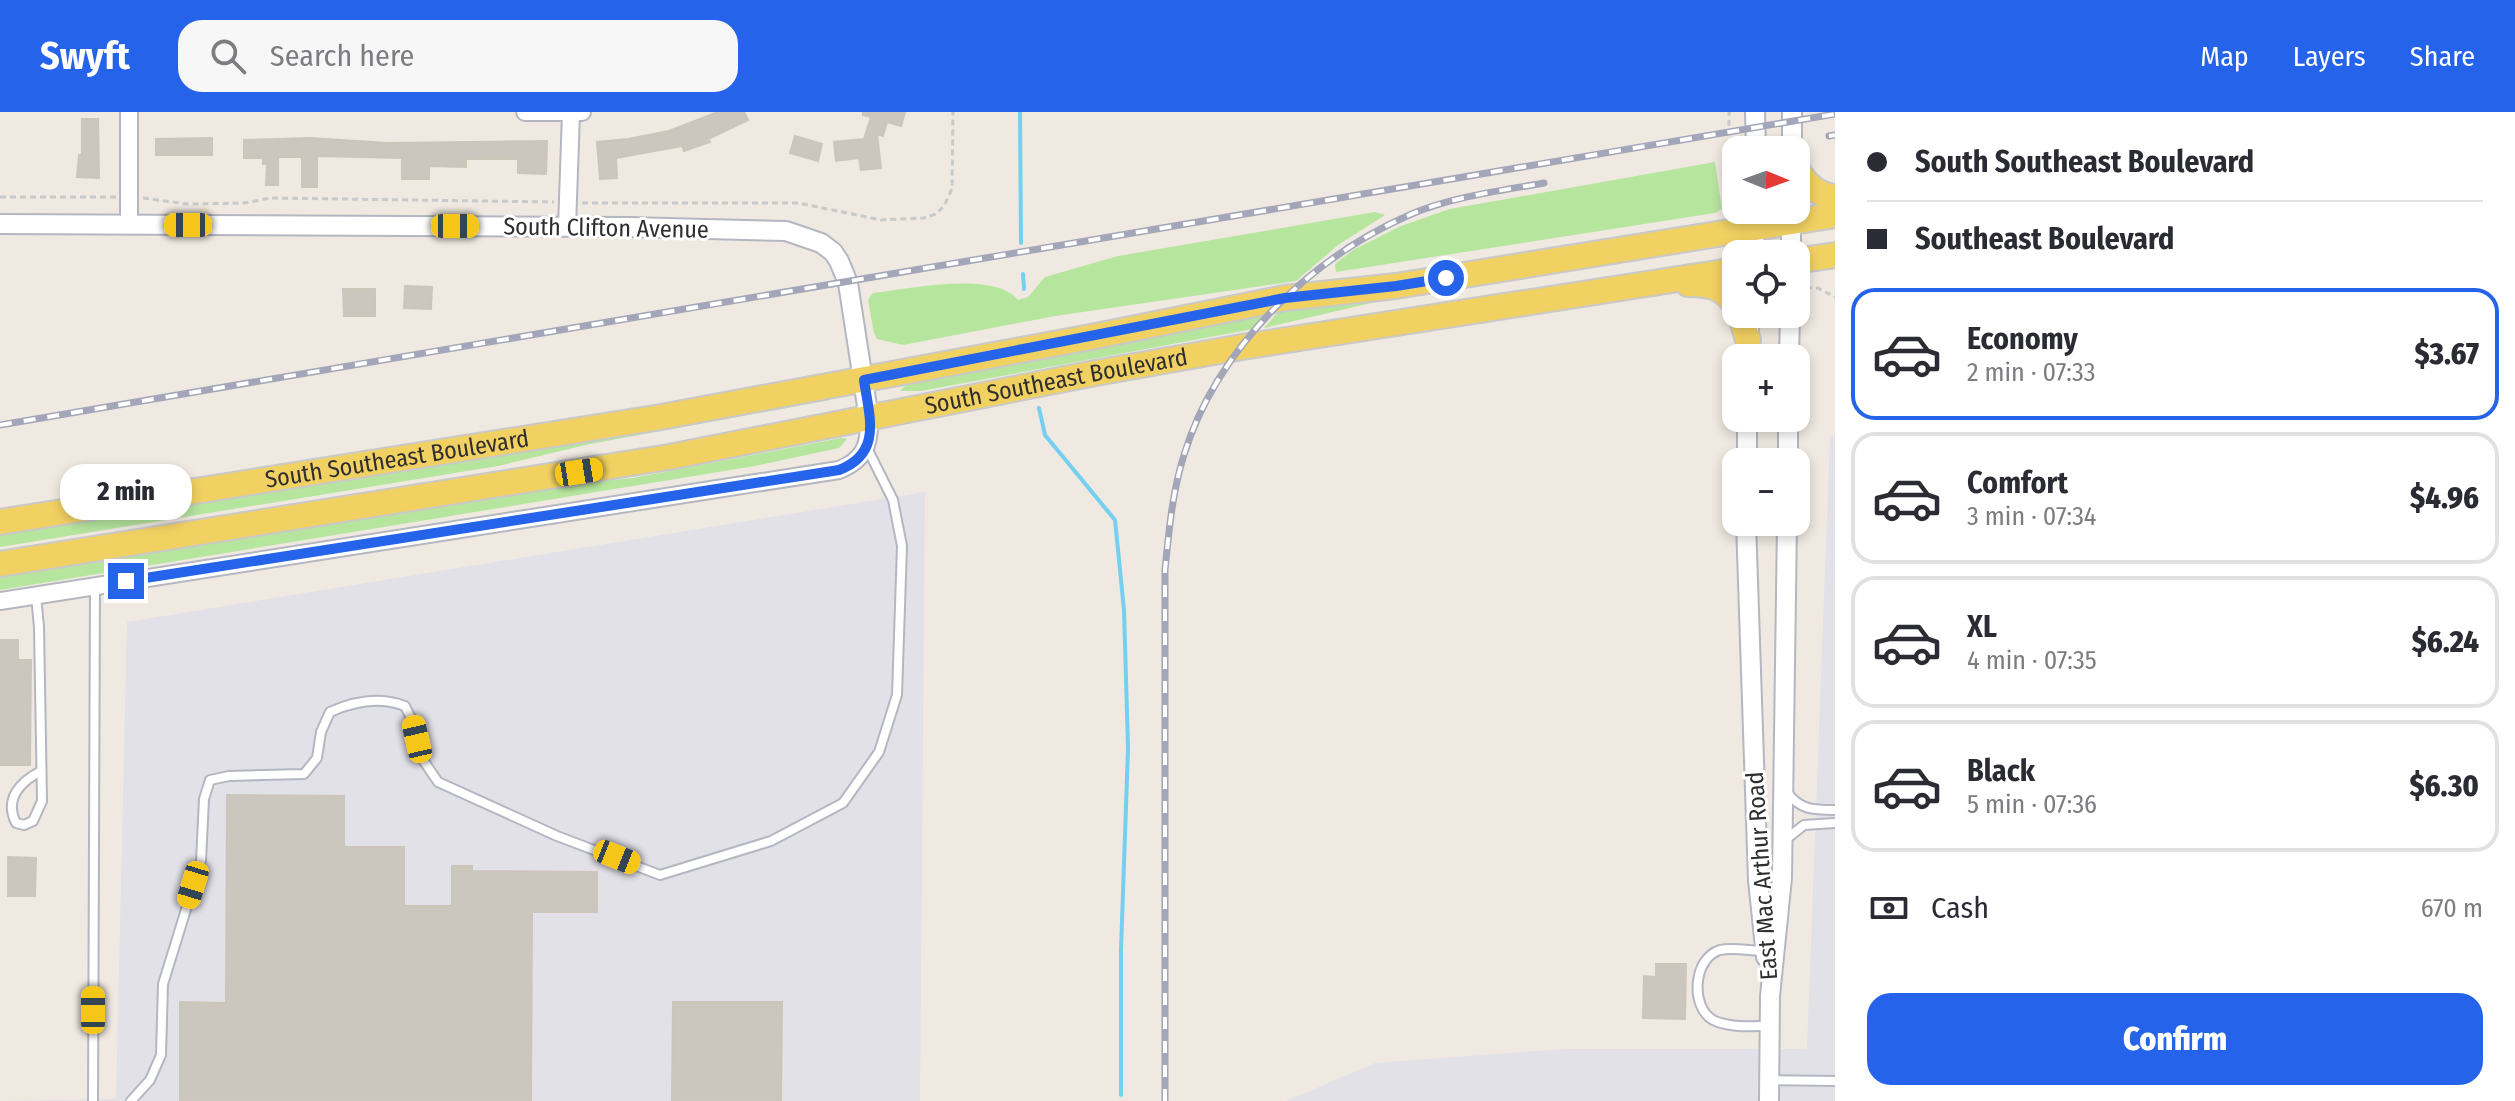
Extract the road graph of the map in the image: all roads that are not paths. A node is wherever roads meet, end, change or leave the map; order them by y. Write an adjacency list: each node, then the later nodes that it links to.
1 (129, 112): 15 (street)
2 (525, 112): 6 (street)
3 (582, 112): 6 (street)
4 (1755, 112): 7 (street)
5 (1792, 112): 8 (street)
6 (571, 113): 16 (street)
7 (1756, 136)
8 (1792, 136)
9 (1810, 186): 10 (main road)
10 (1835, 197)
11 (1835, 215): 12 (main road, South Southeast Boulevard)
12 (1810, 216)
13 (0, 224): 15 (street, South Clifton Avenue)
14 (1746, 224): 22 (main road, South Southeast Boulevard)
15 (129, 225): 16 (street, South Clifton Avenue)
16 (567, 227): 22 (street, South Clifton Avenue)
17 (1835, 255): 18 (main road)
18 (1810, 259)
19 (1722, 272): 20 (main road, South Southeast Boulevard)
20 (1650, 283): 21 (main road); 23 (main road, South Southeast Boulevard)
21 (1722, 291)
22 (864, 380): 23 (street, South Clifton Avenue); 25 (main road, South Southeast Boulevard)
23 (869, 419): 24 (street); 28 (main road, South Southeast Boulevard)
24 (867, 448): 29 (street); 43 (lane)
25 (0, 522)
26 (1746, 536): 37 (street, East Mac Arthur Road)
27 (1787, 536): 33 (street, East Mac Arthur Road)
28 (0, 564)
29 (95, 586): 30 (street); 42 (lane)
30 (36, 595): 31 (street); 32 (lane)
31 (0, 601)
32 (41, 771): 32 (lane)
33 (1783, 783): 34 (lane); 36 (street, East Mac Arthur Road)
34 (1835, 810)
35 (1835, 823): 36 (lane)
36 (1782, 844): 38 (street, East Mac Arthur Road)
37 (1765, 951): 38 (street, East Mac Arthur Road); 39 (lane)
38 (1770, 996): 39 (street)
39 (1770, 1026): 40 (street)
40 (1769, 1080): 41 (lane); 44 (street)
41 (1835, 1081)
42 (93, 1101)
43 (131, 1101)
44 (1769, 1101)

